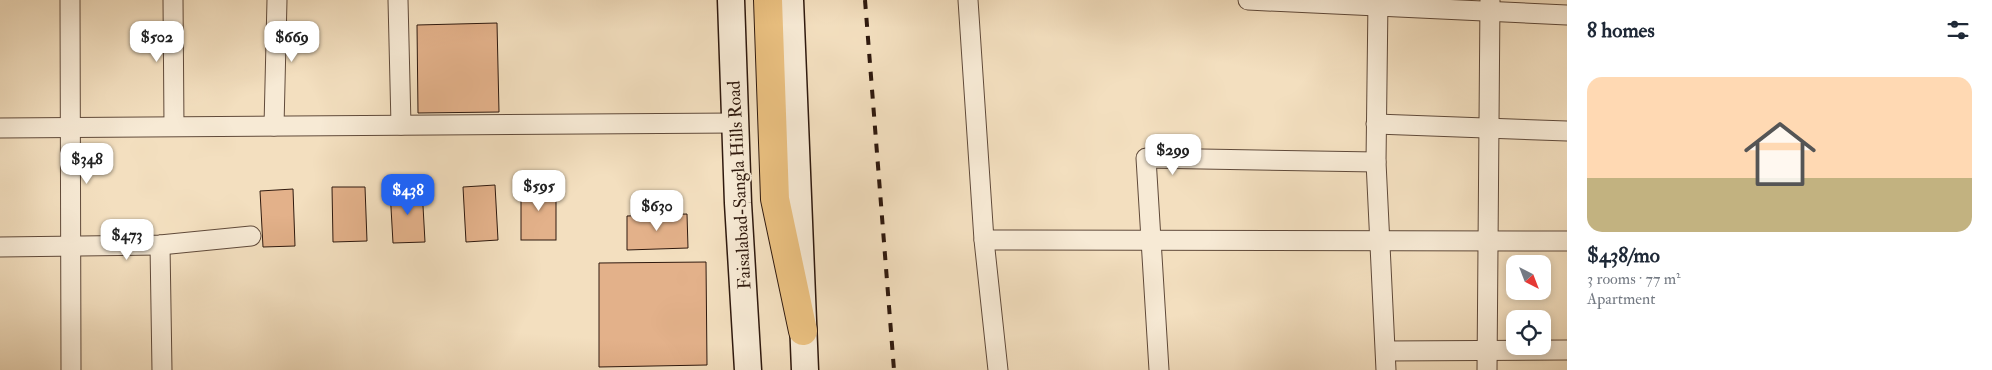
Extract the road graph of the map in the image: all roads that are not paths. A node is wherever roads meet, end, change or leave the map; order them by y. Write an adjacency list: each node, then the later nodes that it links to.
1 (70, 0): 18 (street)
2 (173, 0): 16 (street)
3 (277, 0): 17 (street)
4 (398, 0): 15 (street)
5 (731, 0): 13 (main road, Faisalabad-Sangla Hills Road)
6 (768, 0): 32 (main road)
7 (790, 0): 32 (main road)
8 (968, 0): 24 (street)
9 (1248, 0): 10 (street)
10 (1378, 3): 11 (street); 14 (street)
11 (1490, 6): 12 (street); 20 (street)
12 (1567, 15)
13 (735, 123): 15 (street); 38 (main road, Faisalabad-Sangla Hills Road)
14 (1376, 124): 20 (street); 22 (street)
15 (401, 125): 17 (street)
16 (174, 126): 17 (street); 18 (street)
17 (274, 126)
18 (70, 127): 19 (street); 30 (street)
19 (0, 128)
20 (1489, 128): 21 (street); 27 (street)
21 (1567, 131)
22 (1376, 162): 25 (street); 26 (street)
23 (251, 236): 29 (street)
24 (984, 240): 25 (street); 40 (street)
25 (1151, 241): 26 (street); 41 (street)
26 (1380, 241): 27 (street); 35 (street)
27 (1488, 241): 28 (street); 33 (street)
28 (1567, 241)
29 (160, 244): 30 (street); 37 (street)
30 (70, 245): 31 (street); 36 (street)
31 (0, 248)
32 (803, 332): 39 (main road)
33 (1487, 350): 34 (street); 35 (street); 43 (street)
34 (1567, 350)
35 (1386, 351): 42 (street)
36 (71, 370)
37 (162, 370)
38 (748, 370)
39 (805, 370)
40 (998, 370)
41 (1159, 370)
42 (1386, 370)
43 (1487, 370)

